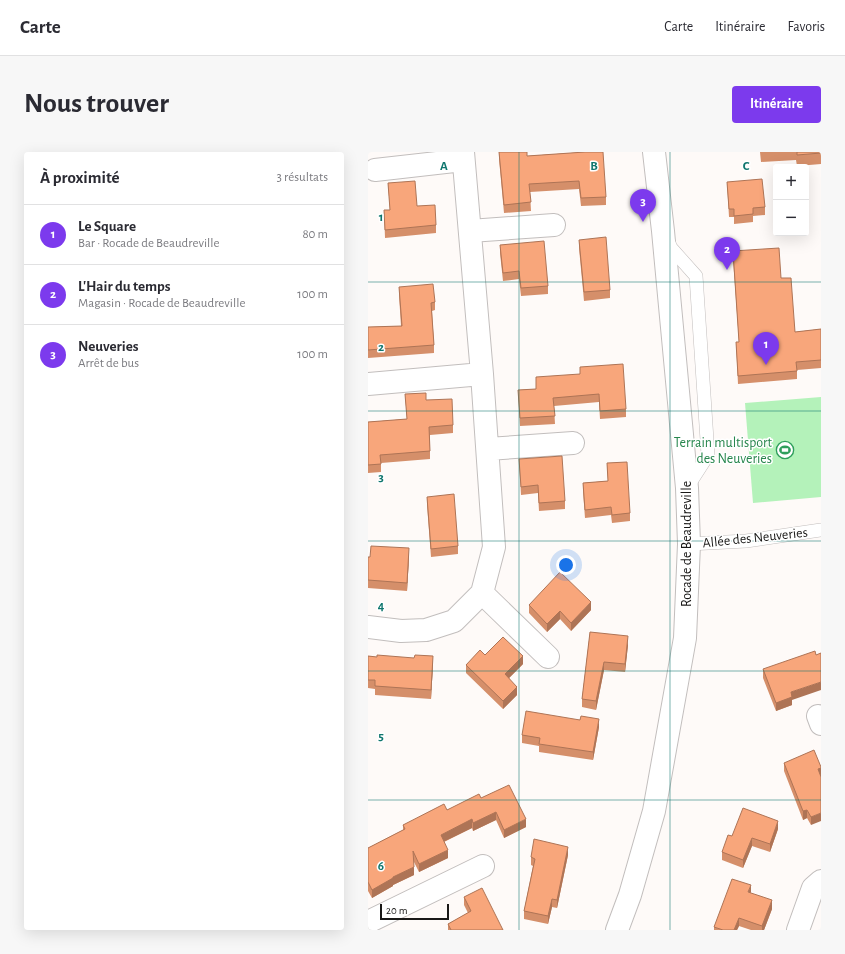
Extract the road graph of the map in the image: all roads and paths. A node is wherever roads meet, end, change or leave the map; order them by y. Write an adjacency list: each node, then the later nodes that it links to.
1 (654, 152): 6 (street, Rocade de Beaudreville)
2 (463, 156): 3 (street); 5 (street)
3 (375, 170)
4 (554, 225): 5 (street)
5 (470, 231): 7 (street)
6 (662, 231): 11 (street, Rocade de Beaudreville); 11 (lane)
7 (482, 374): 8 (street); 10 (street)
8 (368, 384)
9 (573, 443): 10 (street)
10 (488, 449): 14 (street)
11 (687, 488): 13 (street, Rocade de Beaudreville)
12 (821, 530): 13 (lane, Allée des Neuveries)
13 (689, 544): 20 (street, Rocade de Beaudreville)
14 (482, 593): 15 (street); 16 (street)
15 (368, 627)
16 (548, 657)
17 (484, 866): 19 (street)
18 (821, 881): 21 (street)
19 (368, 922)
20 (617, 930)
21 (798, 930)

